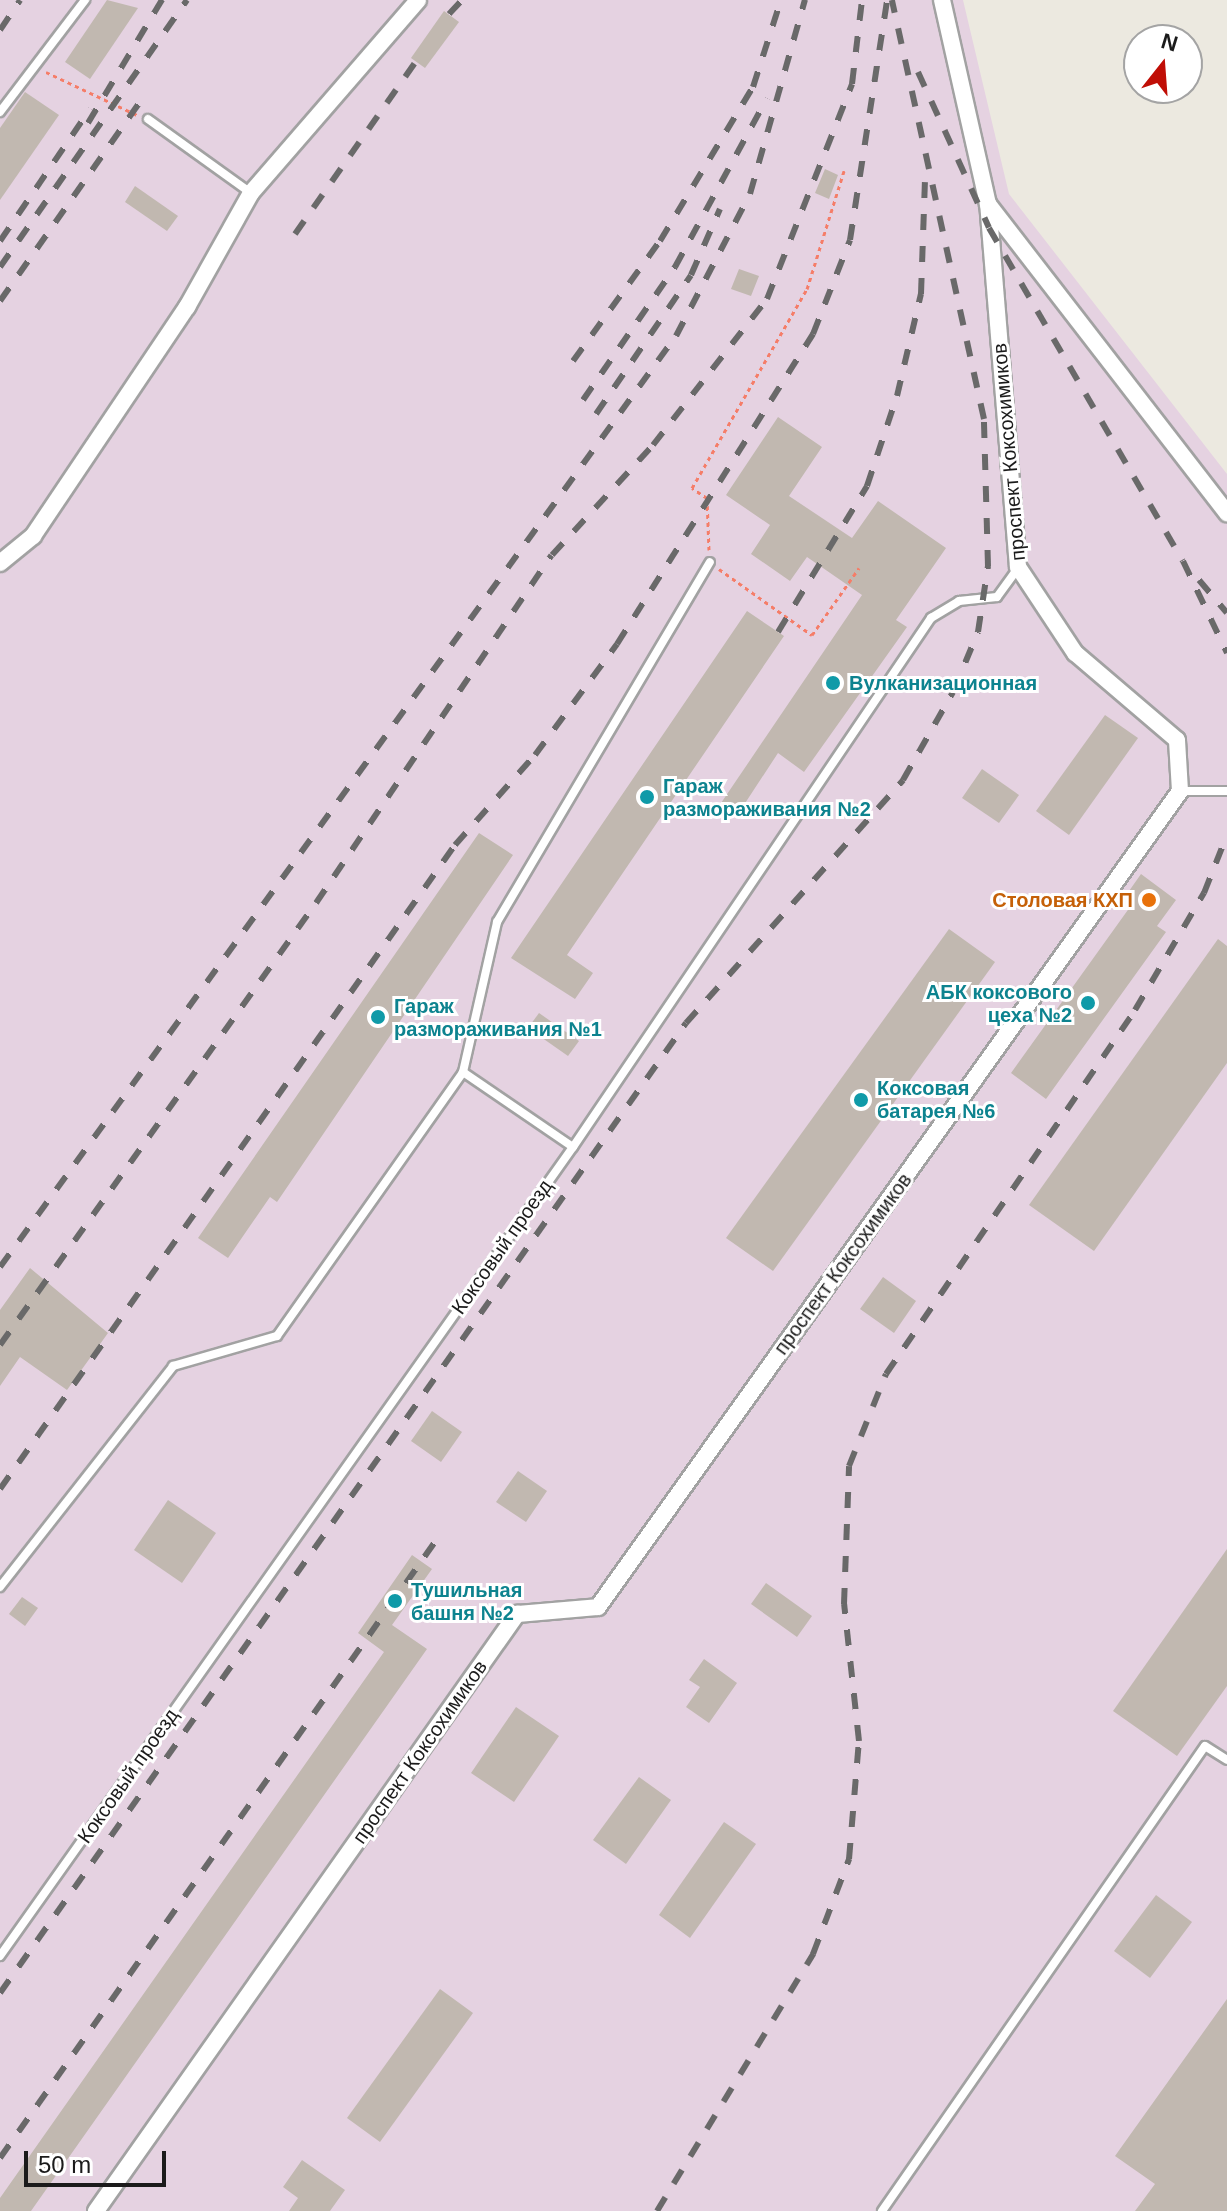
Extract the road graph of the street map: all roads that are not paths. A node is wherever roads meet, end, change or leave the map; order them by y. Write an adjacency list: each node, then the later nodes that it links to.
1 (85, 0): 4 (lane)
2 (418, 0): 6 (street)
3 (942, 0): 7 (street, проспект Коксохимиков)
4 (0, 112)
5 (148, 119): 6 (lane)
6 (251, 193): 10 (street)
7 (988, 204): 8 (street); 11 (street, проспект Коксохимиков)
8 (1227, 513)
9 (710, 562): 14 (lane)
10 (0, 563)
11 (1018, 567): 12 (street, проспект Коксохимиков); 15 (lane, Коксовый проезд)
12 (1180, 791): 13 (lane); 19 (street, проспект Коксохимиков)
13 (1227, 791)
14 (463, 1072): 15 (lane); 16 (lane)
15 (573, 1147): 18 (lane, Коксовый проезд)
16 (0, 1587)
17 (1227, 1760): 20 (lane)
18 (0, 1956)
19 (96, 2211)
20 (882, 2211)

